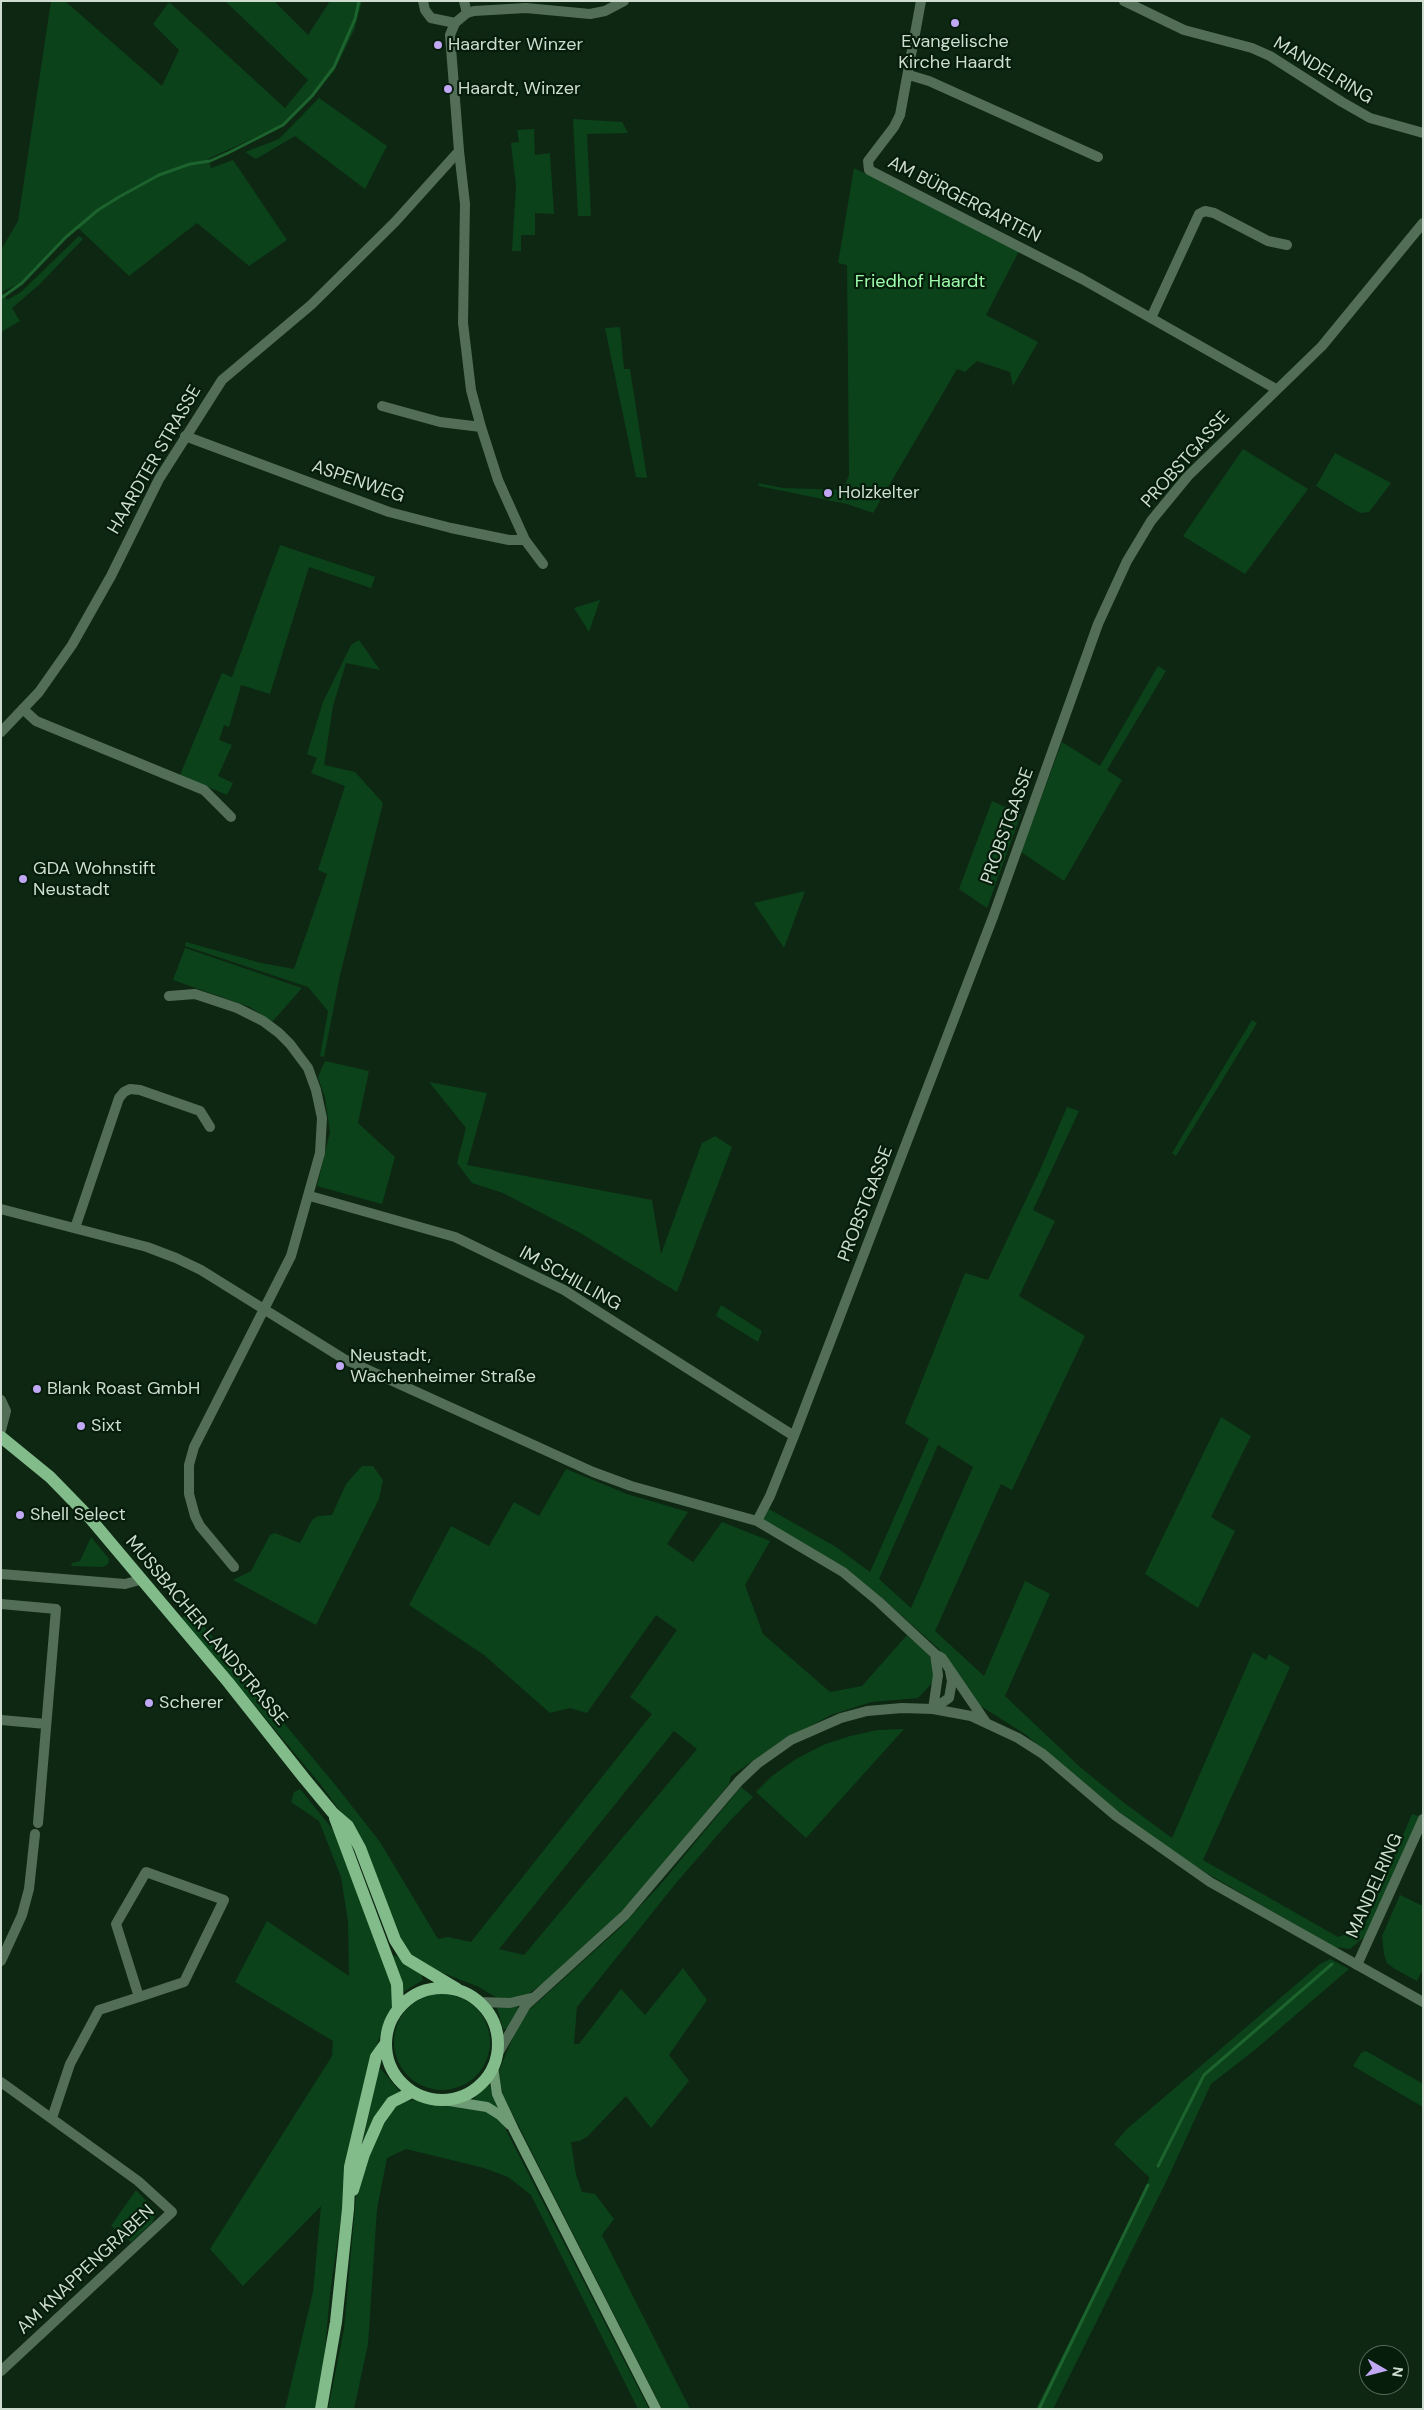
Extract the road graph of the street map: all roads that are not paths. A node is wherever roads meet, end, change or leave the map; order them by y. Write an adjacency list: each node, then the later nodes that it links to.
1 (423, 1): 7 (street)
2 (464, 1): 6 (street)
3 (624, 1): 6 (street)
4 (921, 1): 8 (street, AM BÜRGERGARTEN)
5 (1124, 1): 9 (street, MANDELRING)
6 (467, 13): 7 (street)
7 (455, 23): 10 (street)
8 (909, 75): 11 (street); 14 (street, AM BÜRGERGARTEN)
9 (1423, 133)
10 (459, 151): 17 (street); 18 (street, HAARDTER STRASSE)
11 (1098, 157)
12 (1423, 223): 15 (street, PROBSTGASSE)
13 (1287, 244): 14 (street)
14 (1150, 318): 15 (street, AM BÜRGERGARTEN)
15 (1276, 389): 32 (street, PROBSTGASSE)
16 (382, 406): 17 (street)
17 (480, 428): 19 (street)
18 (185, 436): 19 (street, ASPENWEG); 21 (street, HAARDTER STRASSE)
19 (524, 540): 20 (street)
20 (543, 564)
21 (23, 709): 22 (street, HAARDTER STRASSE); 23 (street)
22 (1, 732)
23 (231, 817)
24 (169, 996): 26 (street)
25 (210, 1127): 28 (street)
26 (310, 1196): 29 (street); 32 (street, IM SCHILLING)
27 (1, 1209): 28 (street)
28 (75, 1228): 29 (street)
29 (265, 1309): 34 (street); 35 (street)
30 (1, 1400): 31 (street)
31 (1, 1430)
32 (794, 1436): 34 (street, PROBSTGASSE)
33 (1, 1437): 37 (main road, MUSSBACHER LANDSTRASSE)
34 (757, 1521): 39 (street)
35 (234, 1567)
36 (1, 1574): 37 (street)
37 (140, 1580): 45 (main road, MUSSBACHER LANDSTRASSE)
38 (1, 1604): 44 (street)
39 (934, 1654): 40 (street); 41 (street)
40 (950, 1670): 41 (street); 43 (street)
41 (933, 1709): 43 (street); 50 (street)
42 (1, 1720): 44 (street)
43 (985, 1721): 48 (street)
44 (46, 1724): 47 (street)
45 (333, 1813): 49 (main road); 54 (main road)
46 (1423, 1819): 48 (street, MANDELRING)
47 (1, 1961)
48 (1357, 1965): 53 (street)
49 (457, 1989): 52 (main road); 54 (main road)
50 (534, 1996): 52 (street); 56 (street)
51 (138, 1997): 51 (street); 60 (street)
52 (480, 2002): 56 (main road)
53 (1423, 2002)
54 (398, 2009): 55 (main road)
55 (386, 2043): 58 (main road); 62 (main road)
56 (495, 2061): 59 (main road); 61 (main road)
57 (1, 2082): 60 (street)
58 (412, 2092): 59 (main road); 62 (main road)
59 (443, 2100): 61 (main road)
60 (52, 2118): 63 (street, AM KNAPPENGRABEN)
61 (514, 2130): 65 (main road)
62 (348, 2210): 64 (main road)
63 (2, 2369)
64 (321, 2409)
65 (656, 2409)

